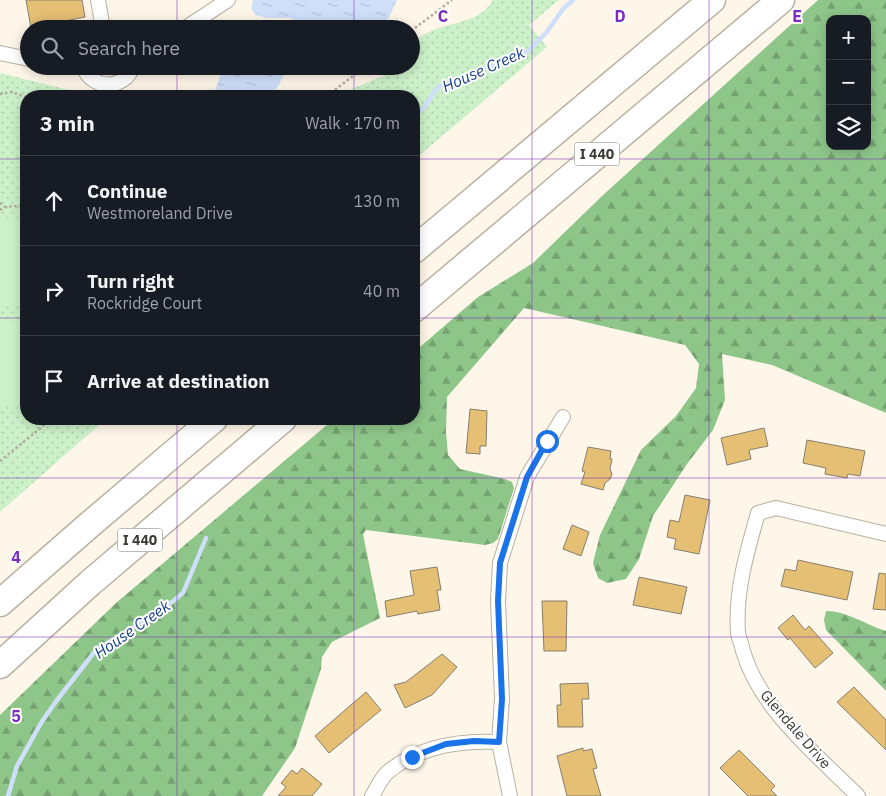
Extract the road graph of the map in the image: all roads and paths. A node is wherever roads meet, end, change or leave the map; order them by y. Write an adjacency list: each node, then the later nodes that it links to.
1 (98, 0): 6 (street)
2 (228, 0): 7 (street)
3 (452, 0): 8 (path)
4 (712, 0): 21 (highway, I 440)
5 (781, 0): 22 (highway, I 440)
6 (101, 20)
7 (198, 20)
8 (420, 24)
9 (0, 53): 10 (street)
10 (20, 57)
11 (88, 75): 12 (street)
12 (129, 75)
13 (354, 75): 14 (path)
14 (335, 90)
15 (0, 94): 16 (path)
16 (20, 95)
17 (0, 203): 19 (path)
18 (20, 206): 19 (path)
19 (5, 207): 20 (path)
20 (0, 210)
21 (420, 245)
22 (420, 304)
23 (563, 417): 31 (street)
24 (44, 425): 27 (path)
25 (207, 425): 29 (highway, I 440)
26 (276, 425): 30 (highway, I 440)
27 (0, 461)
28 (886, 534): 34 (street, Glendale Drive)
29 (0, 603)
30 (0, 665)
31 (499, 742): 32 (street); 33 (street)
32 (372, 796)
33 (510, 796)
34 (858, 796)

